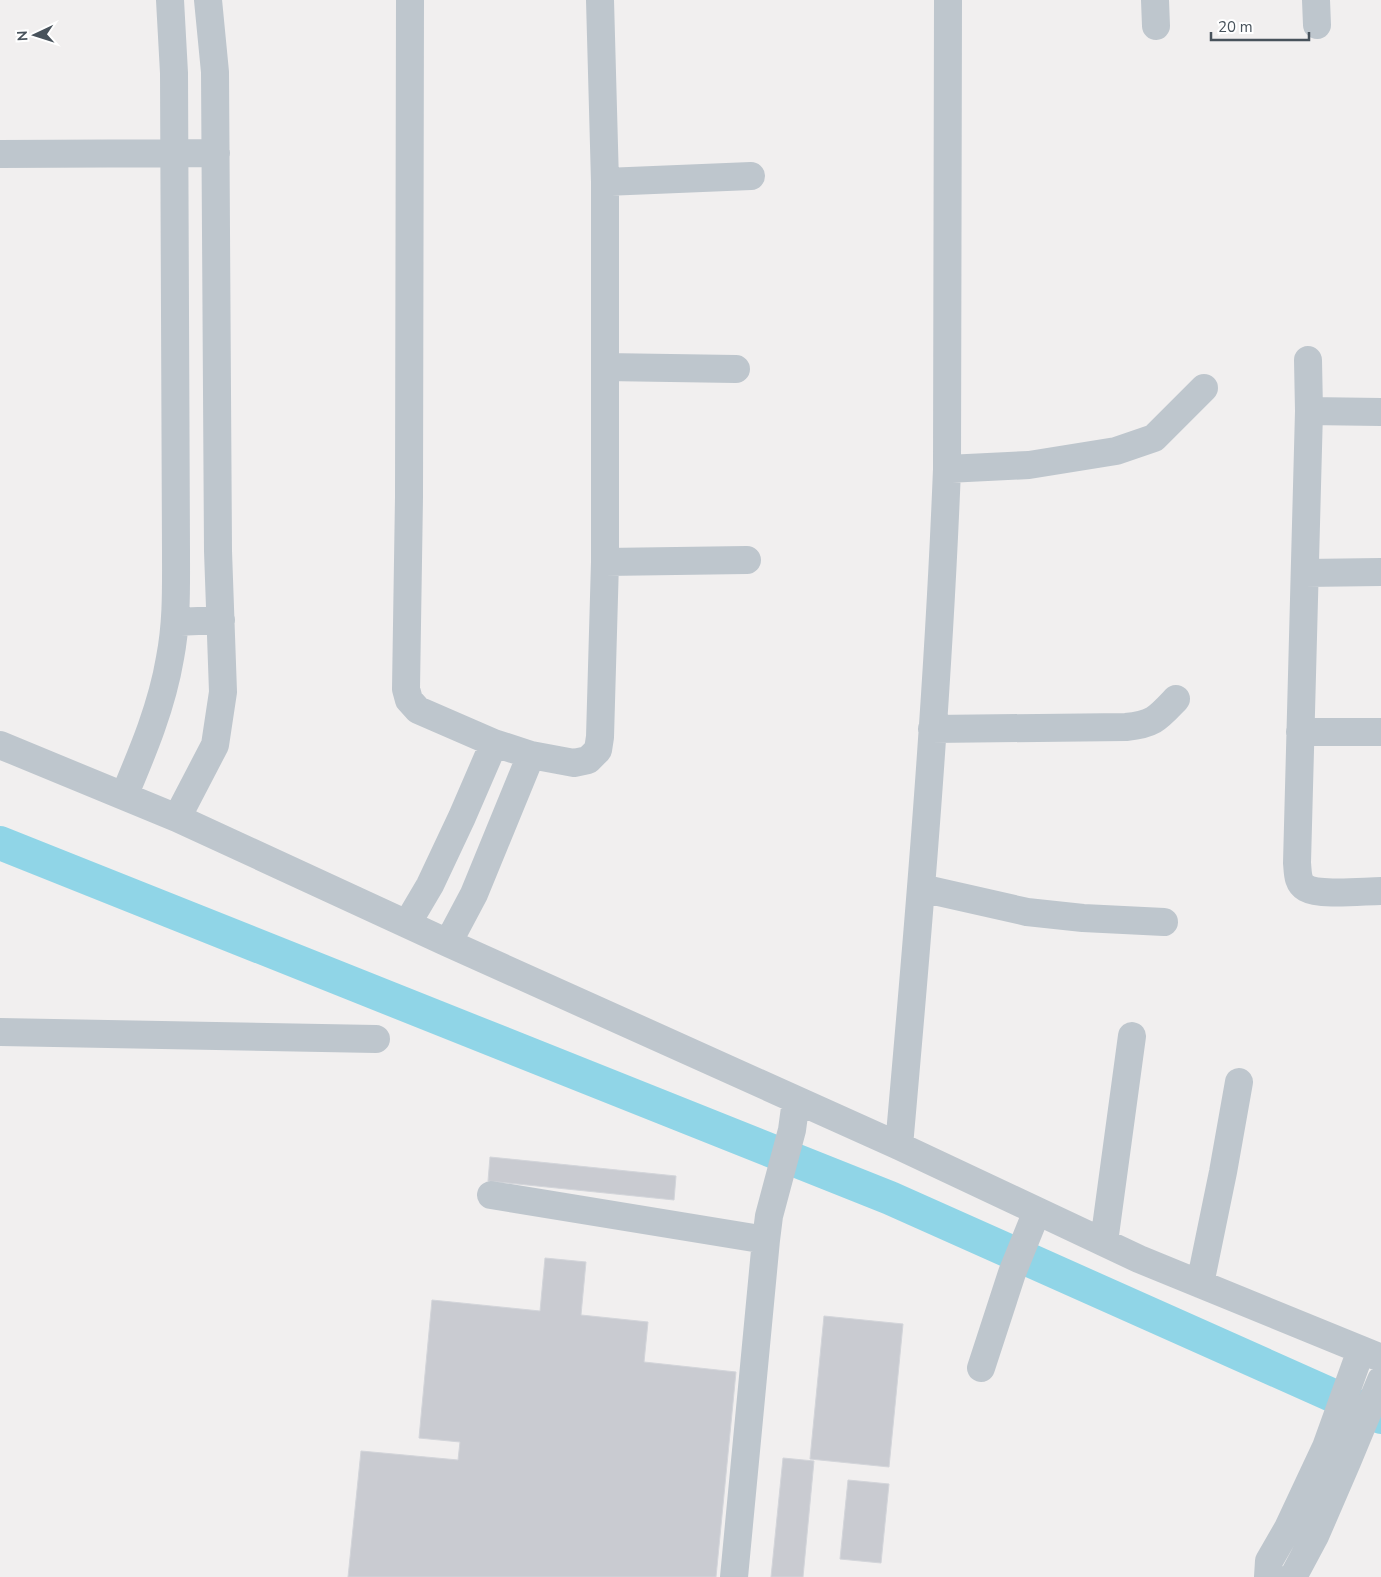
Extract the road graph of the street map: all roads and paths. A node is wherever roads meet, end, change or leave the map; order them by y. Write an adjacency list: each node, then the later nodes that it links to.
1 (170, 0): 6 (street)
2 (208, 0): 7 (street)
3 (410, 0): 28 (street)
4 (600, 0): 10 (street)
5 (948, 0): 17 (street)
6 (174, 153): 7 (street); 8 (street); 23 (street)
7 (216, 153): 22 (street)
8 (0, 154)
9 (750, 176): 10 (street)
10 (605, 182): 12 (street)
11 (1308, 360): 15 (street)
12 (605, 368): 13 (street); 19 (street)
13 (736, 369)
14 (1204, 388): 17 (street)
15 (1309, 411): 16 (street); 21 (street)
16 (1381, 412)
17 (946, 469): 25 (street)
18 (748, 560): 19 (street)
19 (605, 562): 30 (street)
20 (1381, 572): 21 (street)
21 (1305, 573): 26 (street)
22 (221, 620): 23 (street); 32 (street)
23 (175, 622): 31 (street)
24 (1176, 699): 25 (street)
25 (932, 729): 33 (street)
26 (1300, 732): 27 (street); 34 (street)
27 (1381, 732)
28 (494, 743): 30 (street); 36 (street)
29 (0, 745): 31 (street)
30 (531, 755): 37 (street)
31 (124, 796): 32 (street)
32 (177, 818): 36 (street)
33 (922, 888): 35 (street); 43 (street)
34 (1381, 891)
35 (1164, 922)
36 (407, 924): 37 (street)
37 (448, 943): 42 (street)
38 (0, 1032): 40 (street)
39 (1132, 1036): 47 (street)
40 (376, 1039)
41 (1239, 1082): 48 (street)
42 (796, 1100): 43 (street); 46 (street)
43 (899, 1146): 45 (street)
44 (491, 1195): 46 (street)
45 (1034, 1219): 47 (street); 50 (street)
46 (768, 1228): 53 (street)
47 (1104, 1242): 48 (street)
48 (1200, 1284): 49 (street)
49 (1371, 1354): 52 (street)
50 (981, 1368)
51 (1379, 1385): 52 (street)
52 (1337, 1454): 54 (street); 55 (street)
53 (734, 1577)
54 (1268, 1577)
55 (1293, 1577)

